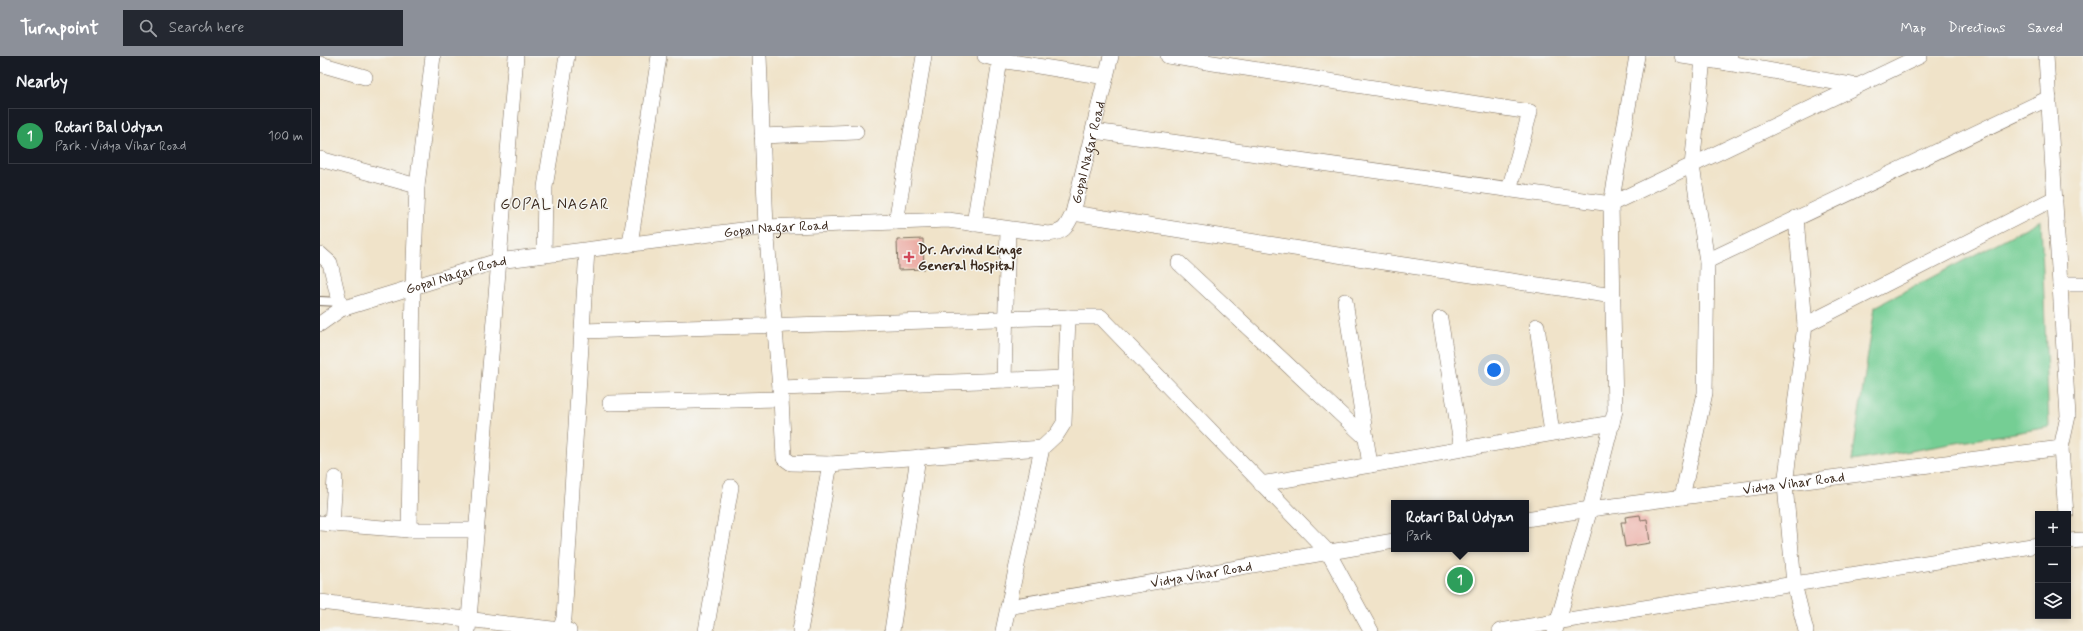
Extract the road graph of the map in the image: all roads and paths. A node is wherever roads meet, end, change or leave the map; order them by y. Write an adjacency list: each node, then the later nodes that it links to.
1 (433, 56): 28 (street)
2 (516, 56): 42 (street)
3 (567, 56): 41 (street)
4 (659, 56): 38 (street)
5 (759, 56): 25 (street)
6 (924, 56): 34 (street)
7 (985, 56): 15 (street)
8 (1111, 56): 20 (street, Gopal Nagar Road)
9 (1168, 56): 29 (street)
10 (1637, 56): 31 (street)
11 (1682, 56): 14 (street)
12 (1920, 56): 21 (street)
13 (2046, 56): 22 (street)
14 (1703, 59): 16 (street); 27 (street)
15 (1000, 60): 17 (street); 35 (street)
16 (1729, 60): 21 (street)
17 (1033, 61): 20 (street)
18 (320, 64): 19 (street)
19 (365, 77)
20 (1106, 77): 23 (street, Gopal Nagar Road)
21 (1857, 86): 27 (street)
22 (2049, 98): 30 (street); 33 (street)
23 (1094, 131): 29 (street); 32 (street, Gopal Nagar Road)
24 (856, 132): 25 (street)
25 (762, 136): 36 (street)
26 (320, 159): 28 (street)
27 (1692, 166): 31 (street); 43 (street)
28 (417, 186): 47 (street)
29 (1509, 190): 31 (street)
30 (2055, 198): 45 (street); 57 (street)
31 (1611, 204): 48 (street)
32 (1073, 213): 37 (street, Gopal Nagar Road); 48 (street)
33 (1796, 218): 43 (street); 57 (street)
34 (896, 222): 35 (street, Gopal Nagar Road); 36 (street, Gopal Nagar Road)
35 (974, 224): 37 (street, Gopal Nagar Road)
36 (766, 227): 38 (street, Gopal Nagar Road); 56 (street)
37 (1008, 229): 53 (street)
38 (630, 244): 39 (street, Gopal Nagar Road)
39 (587, 250): 41 (street, Gopal Nagar Road); 59 (street)
40 (320, 254): 51 (street)
41 (544, 255): 42 (street, Gopal Nagar Road)
42 (498, 261): 47 (street, Gopal Nagar Road); 83 (street)
43 (1707, 261): 77 (street)
44 (1179, 263): 66 (street)
45 (2060, 284): 46 (street); 68 (street)
46 (2083, 284)
47 (413, 286): 51 (street, Gopal Nagar Road); 82 (street)
48 (1613, 296): 64 (street)
49 (1346, 301): 66 (street)
50 (320, 302): 51 (lane)
51 (340, 305): 55 (street, Gopal Nagar Road)
52 (1068, 317): 53 (street); 60 (street); 74 (street)
53 (1005, 318): 56 (street); 61 (street)
54 (1440, 319): 69 (street)
55 (320, 324)
56 (775, 324): 59 (street); 62 (street)
57 (1805, 325): 75 (street)
58 (1538, 326): 65 (street)
59 (582, 331): 94 (street)
60 (1066, 378): 61 (street); 67 (street)
61 (1004, 380): 62 (street)
62 (781, 394): 63 (street); 71 (street)
63 (610, 403)
64 (1612, 423): 65 (street); 78 (street)
65 (1552, 433): 69 (street)
66 (1366, 438): 72 (street)
67 (1042, 448): 70 (street); 91 (street)
68 (2062, 448): 75 (street, Vidya Vihar Road); 79 (street)
69 (1462, 449): 72 (street)
70 (918, 457): 71 (street); 97 (street)
71 (830, 464): 96 (street)
72 (1370, 465): 74 (street)
73 (335, 478): 81 (street)
74 (1261, 484): 88 (street)
75 (1785, 485): 77 (street, Vidya Vihar Road); 89 (street)
76 (730, 487): 95 (street)
77 (1682, 498): 78 (street, Vidya Vihar Road)
78 (1590, 509): 80 (street, Vidya Vihar Road); 93 (street)
79 (2066, 511)
80 (1529, 519)
81 (326, 523): 82 (street)
82 (409, 530): 83 (street)
83 (476, 530): 92 (street)
84 (2083, 540): 85 (street)
85 (2071, 541)
86 (1391, 542): 88 (street, Vidya Vihar Road)
87 (2035, 545): 89 (street)
88 (1328, 552): 91 (street, Vidya Vihar Road); 99 (street)
89 (1794, 584): 93 (street); 101 (street)
90 (320, 602): 92 (street)
91 (1008, 606): 98 (street)
92 (468, 626): 94 (street)
93 (1557, 626): 100 (street)
94 (565, 630)
95 (706, 631)
96 (800, 631)
97 (892, 631)
98 (1003, 631)
99 (1371, 631)
100 (1500, 631)
101 (1806, 631)

